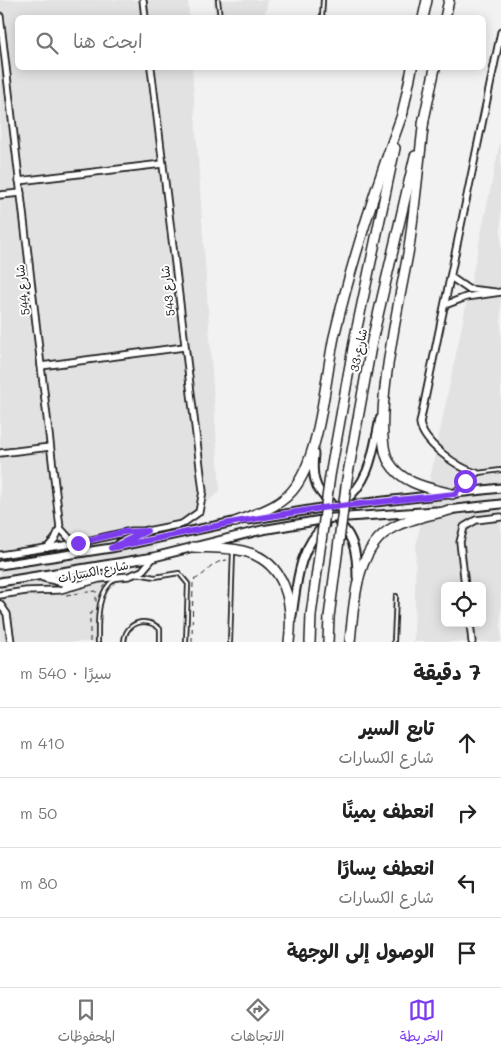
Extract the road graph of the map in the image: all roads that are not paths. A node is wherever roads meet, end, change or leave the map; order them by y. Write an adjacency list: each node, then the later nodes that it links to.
1 (143, 0): 6 (street)
2 (218, 0): 7 (lane)
3 (324, 0): 8 (lane)
4 (427, 0): 9 (highway)
5 (449, 0): 10 (highway)
6 (145, 15)
7 (220, 15)
8 (322, 15)
9 (424, 15)
10 (446, 15)
11 (0, 16): 19 (street, شارع 544)
12 (501, 32): 22 (street)
13 (151, 70): 18 (street, شارع 543)
14 (412, 70): 16 (highway, شارع 33)
15 (435, 70): 17 (highway, شارع 33)
16 (403, 112): 28 (highway); 72 (highway, شارع 33, bridge)
17 (424, 119): 27 (highway); 73 (highway, شارع 33, bridge)
18 (162, 164): 19 (street); 25 (street, شارع 543)
19 (19, 181): 20 (street, شارع 544)
20 (21, 193): 21 (street); 26 (street, شارع 544)
21 (0, 195)
22 (452, 278): 23 (street); 24 (street)
23 (499, 292): 24 (street)
24 (445, 305): 32 (street)
25 (184, 347): 26 (street); 44 (street, شارع 543)
26 (41, 366): 29 (street, شارع 544)
27 (383, 406): 34 (highway); 37 (street)
28 (315, 441): 37 (street); 42 (highway)
29 (50, 446): 30 (street); 43 (street, شارع 544)
30 (0, 453)
31 (501, 470): 32 (lane)
32 (476, 473): 34 (street)
33 (501, 488): 34 (street, شارع الكسارات)
34 (453, 494): 37 (street, شارع الكسارات)
35 (501, 504): 38 (street, شارع الكسارات)
36 (321, 508): 37 (street, شارع الكسارات); 39 (street); 42 (street, شارع الكسارات)
37 (338, 509): 39 (street); 40 (street)
38 (450, 510): 40 (street, شارع الكسارات); 59 (highway)
39 (330, 516): 40 (street, شارع الكسارات); 46 (street, شارع الكسارات); 59 (street); 63 (street)
40 (348, 517)
41 (501, 517): 57 (street)
42 (235, 522): 48 (street, شارع الكسارات)
43 (60, 528): 45 (street); 47 (street)
44 (147, 531): 45 (street); 48 (street)
45 (78, 543): 47 (street)
46 (193, 547): 49 (highway); 51 (street, شارع الكسارات)
47 (47, 548): 50 (street)
48 (111, 548): 52 (street, شارع الكسارات)
49 (233, 549): 63 (highway); 70 (lane)
50 (0, 555)
51 (154, 557): 53 (street, شارع الكسارات); 54 (street, شارع الكسارات)
52 (0, 565)
53 (135, 574): 55 (street, شارع الكسارات); 69 (lane)
54 (40, 576): 56 (street, شارع الكسارات); 58 (street)
55 (118, 577): 58 (street, شارع الكسارات); 66 (lane)
56 (0, 582)
57 (465, 582)
58 (74, 585): 60 (street, شارع الكسارات)
59 (357, 587): 74 (highway)
60 (0, 595)
61 (396, 596): 75 (lane)
62 (0, 604): 65 (street)
63 (292, 622): 71 (highway)
64 (470, 627): 76 (street)
65 (11, 642)
66 (98, 642)
67 (124, 642): 68 (lane)
68 (160, 642)
69 (186, 642)
70 (230, 642)
71 (289, 642)
72 (310, 642)
73 (328, 642)
74 (350, 642)
75 (394, 642)
76 (472, 642)

